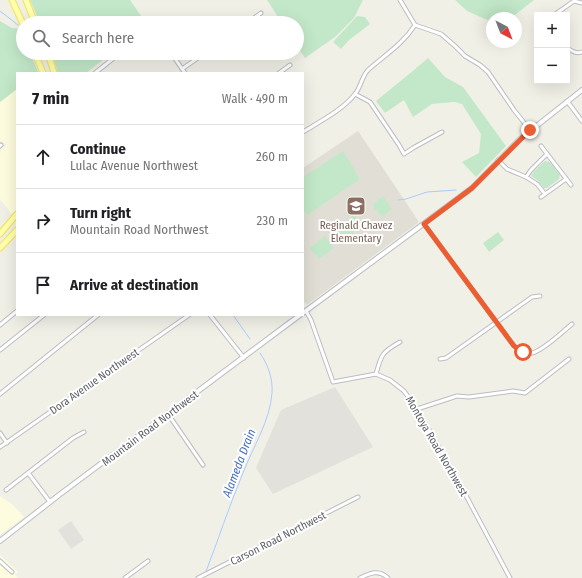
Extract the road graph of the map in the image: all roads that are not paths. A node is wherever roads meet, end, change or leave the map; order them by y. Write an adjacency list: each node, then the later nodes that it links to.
1 (12, 0): 7 (main road)
2 (26, 0): 8 (main road)
3 (400, 0): 10 (street)
4 (582, 3): 5 (street)
5 (558, 12)
6 (261, 13): 9 (street)
7 (19, 16)
8 (32, 16)
9 (257, 16)
10 (415, 25): 26 (street); 29 (street)
11 (570, 50): 12 (street)
12 (582, 52)
13 (38, 60): 20 (main road)
14 (50, 60): 21 (main road)
15 (111, 60): 22 (street)
16 (176, 60): 19 (street)
17 (195, 60): 19 (street)
18 (290, 65): 24 (street)
19 (182, 69): 23 (street)
20 (43, 72)
21 (54, 72)
22 (96, 72)
23 (184, 72)
24 (280, 72)
25 (582, 90): 27 (street)
26 (355, 94): 30 (street); 31 (street)
27 (567, 101): 28 (street); 29 (street)
28 (582, 121)
29 (530, 130): 34 (street)
30 (304, 131)
31 (442, 132)
32 (541, 146): 33 (street)
33 (547, 154): 35 (street); 36 (street)
34 (498, 160): 35 (street); 41 (street)
35 (526, 177): 38 (street)
36 (566, 179): 37 (street); 38 (street)
37 (571, 185)
38 (545, 194): 39 (street)
39 (542, 197)
40 (16, 215): 43 (main road)
41 (424, 224): 46 (street); 53 (street)
42 (16, 231): 44 (main road)
43 (0, 234)
44 (0, 248)
45 (540, 296): 53 (street)
46 (304, 310): 61 (street)
47 (16, 312): 55 (street)
48 (43, 316): 57 (street)
49 (97, 316): 62 (street)
50 (188, 316): 67 (street, Dora Avenue Northwest)
51 (211, 316): 58 (street)
52 (299, 316): 58 (street, Mountain Road Northwest)
53 (496, 322): 54 (street); 59 (street)
54 (572, 324)
55 (0, 325)
56 (400, 342): 61 (street)
57 (0, 350)
58 (244, 358): 64 (street, Mountain Road Northwest)
59 (440, 359)
60 (569, 359): 63 (street)
61 (376, 374): 63 (street, Montoya Road Northwest)
62 (0, 394)
63 (417, 409): 82 (street, Montoya Road Northwest)
64 (168, 414): 69 (street); 73 (street, Mountain Road Northwest)
65 (0, 432): 67 (street)
66 (84, 432): 70 (street)
67 (7, 442): 68 (street, Dora Avenue Northwest)
68 (0, 448)
69 (204, 465)
70 (29, 474): 71 (street); 73 (street)
71 (6, 490)
72 (358, 497): 78 (street, Carson Road Northwest)
73 (50, 502): 74 (street, Mountain Road Northwest)
74 (0, 541)
75 (0, 561): 77 (street)
76 (148, 561): 80 (street)
77 (12, 572)
78 (199, 577)
79 (387, 577): 81 (street)
80 (125, 578)
81 (360, 578)
82 (510, 578)

